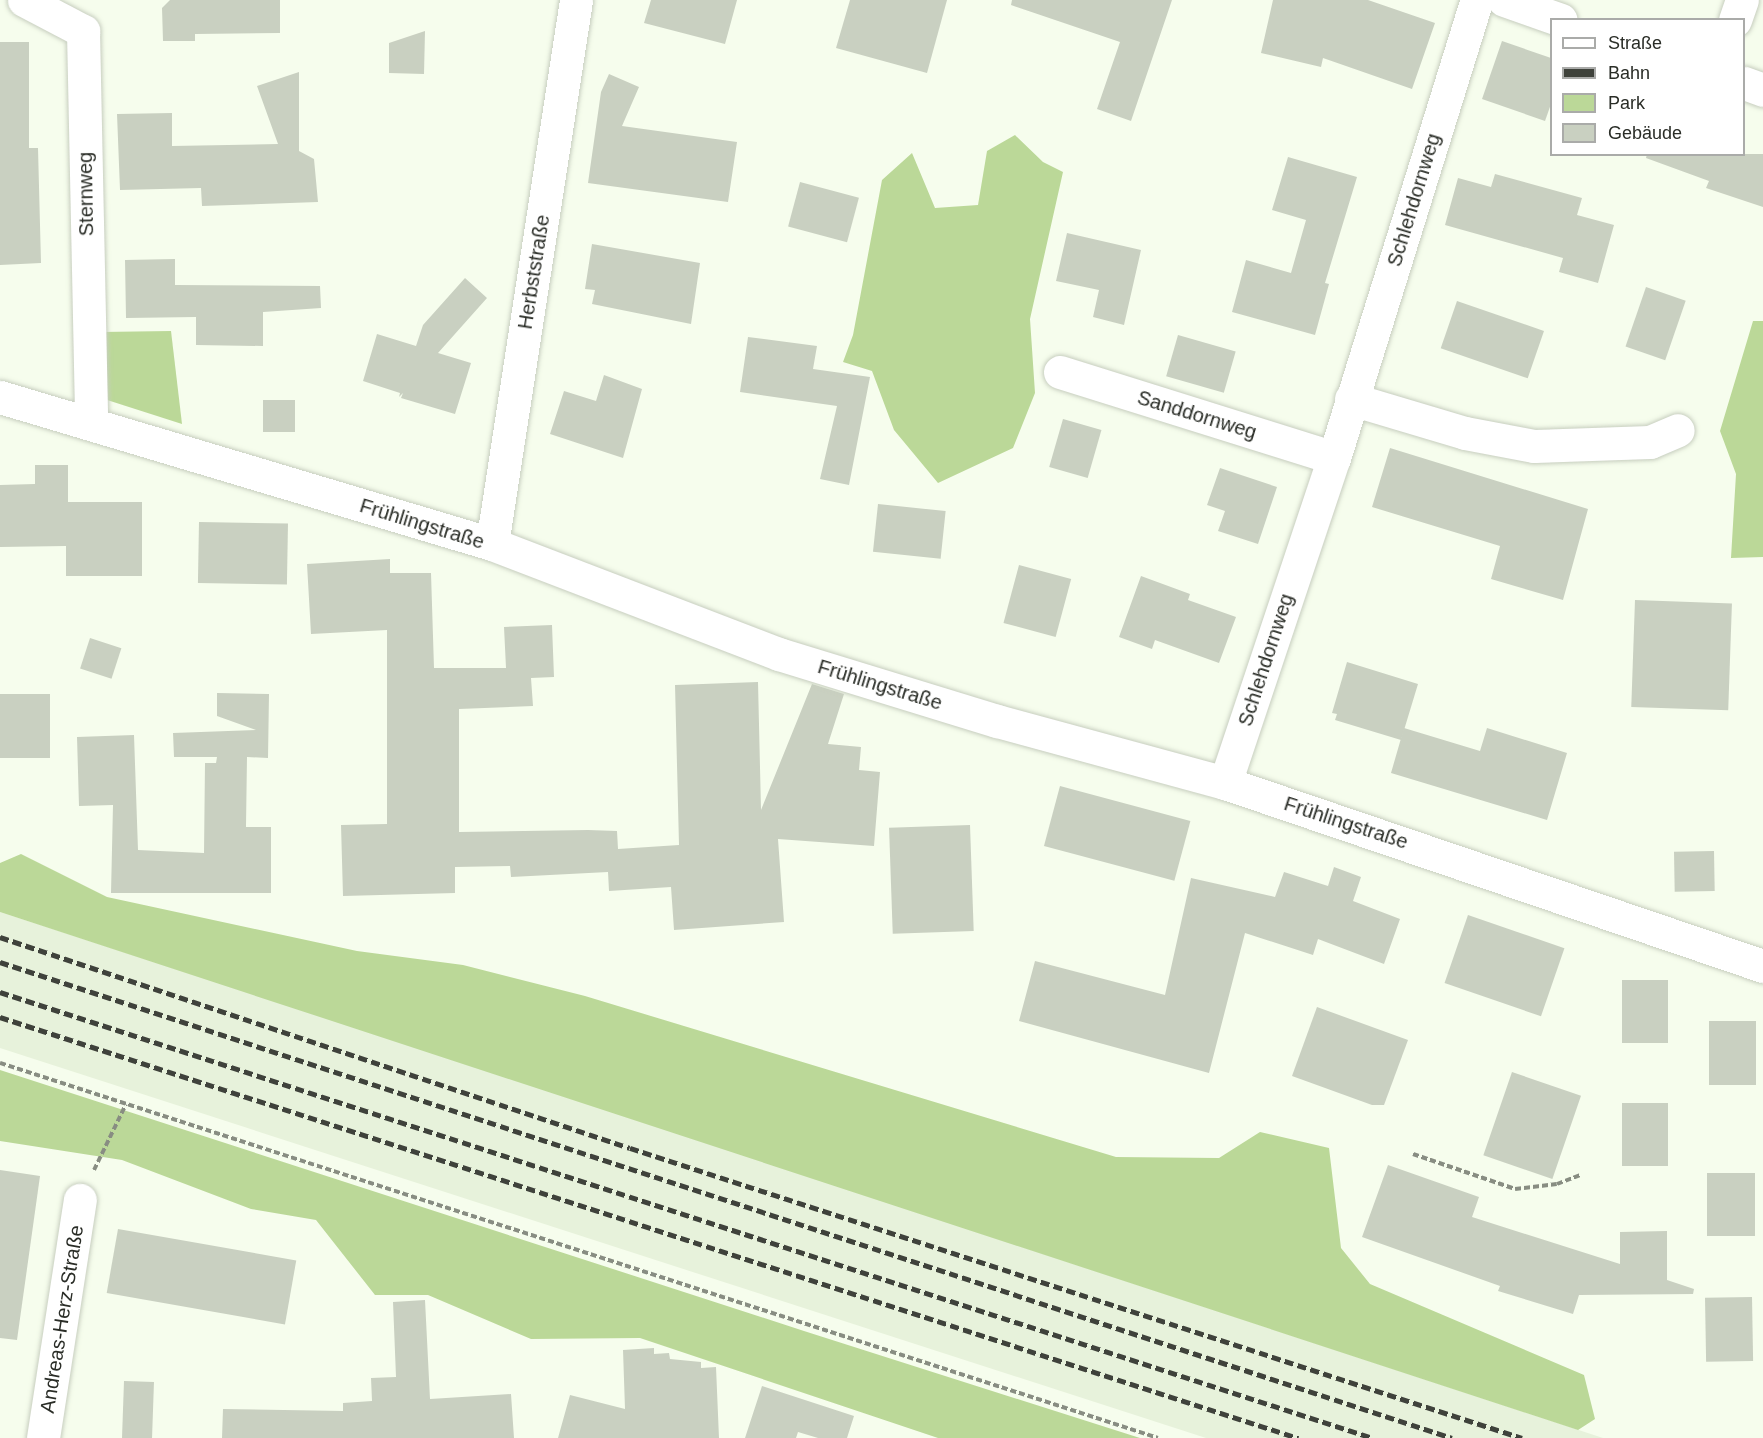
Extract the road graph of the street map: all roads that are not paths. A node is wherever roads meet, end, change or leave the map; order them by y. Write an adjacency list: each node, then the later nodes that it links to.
1 (24, 0): 13 (street, Sternweg)
2 (576, 0): 16 (street, Herbststraße)
3 (1477, 0): 12 (street, Schlehdornweg)
4 (1504, 0): 6 (street)
5 (1742, 0): 7 (street)
6 (1555, 18)
7 (1736, 18)
8 (1745, 84): 9 (street)
9 (1763, 90)
10 (1060, 372): 15 (street, Sanddornweg)
11 (0, 397): 13 (street, Frühlingstraße)
12 (1352, 399): 14 (street); 15 (street, Schlehdornweg)
13 (91, 424): 16 (street, Frühlingstraße)
14 (1678, 430)
15 (1334, 458): 17 (street, Schlehdornweg)
16 (492, 544): 17 (street, Frühlingstraße)
17 (1225, 783): 18 (street, Frühlingstraße)
18 (1763, 966)
19 (80, 1200): 20 (street, Andreas-Herz-Straße)
20 (44, 1438)

